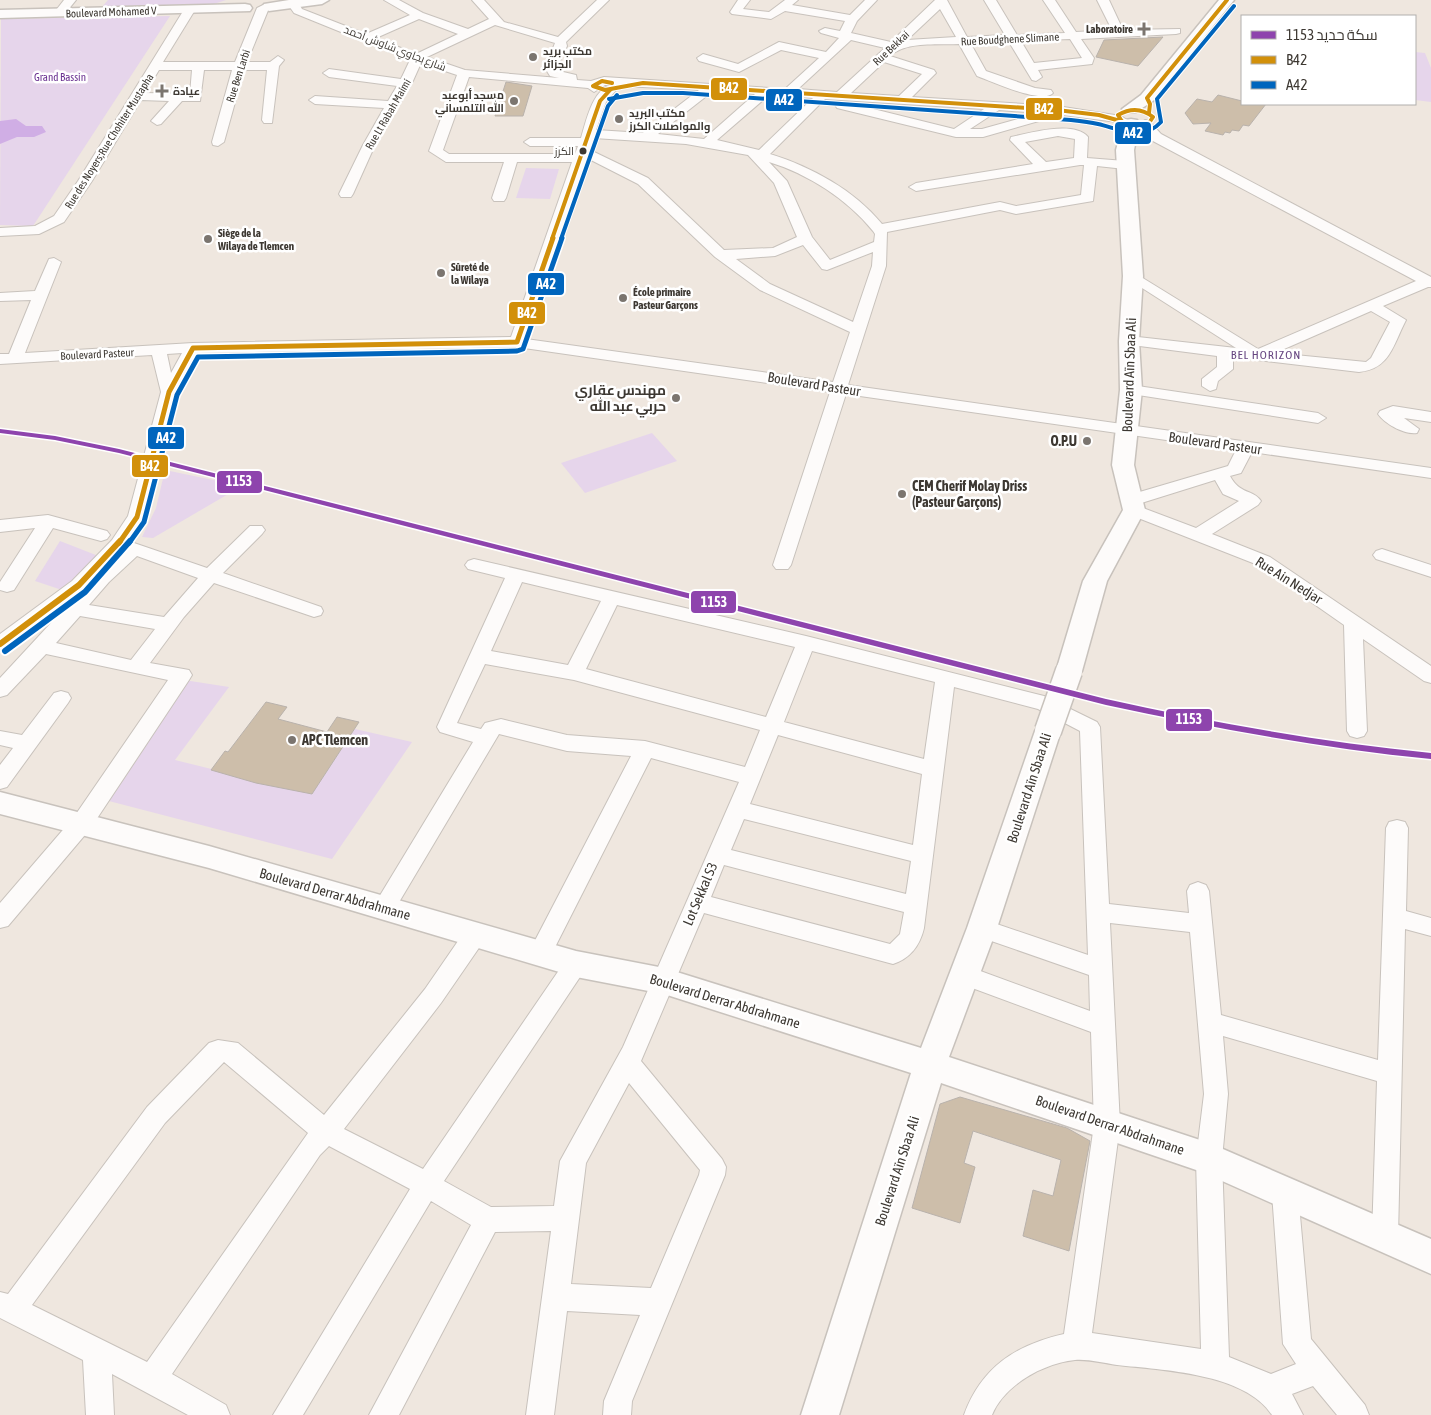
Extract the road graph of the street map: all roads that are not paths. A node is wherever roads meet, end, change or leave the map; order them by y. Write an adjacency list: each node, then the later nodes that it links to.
1 (70, 0): 17 (street)
2 (322, 0): 13 (main road, Boulevard Mohamed V)
3 (390, 0): 19 (street)
4 (478, 0): 21 (street)
5 (603, 0): 30 (street)
6 (744, 0): 14 (street)
7 (871, 0): 20 (street)
8 (942, 0): 31 (street); 32 (street, Rue Bekkai)
9 (990, 0): 29 (street)
10 (1049, 0): 27 (street)
11 (1103, 0): 25 (street)
12 (1225, 1): 58 (main road)
13 (293, 3): 15 (main road, Boulevard Mohamed V); 28 (street, شارع بجاوي شاوش أحمد)
14 (788, 4): 20 (street)
15 (259, 5): 16 (main road, Boulevard Mohamed V); 39 (street, Rue Ben Larbi)
16 (189, 10): 17 (main road, Boulevard Mohamed V); 37 (street, Rue des Noyers;Rue Chohiter Mustapha)
17 (59, 14): 18 (main road, Boulevard Mohamed V)
18 (2, 15)
19 (419, 15): 24 (street); 28 (street)
20 (852, 19): 26 (street)
21 (495, 21): 24 (street); 30 (street)
22 (825, 31): 26 (street, Rue Boudghene Slimane)
23 (1176, 31): 25 (street, Rue Boudghene Slimane)
24 (467, 33): 34 (street)
25 (1119, 33): 27 (street, Rue Boudghene Slimane)
26 (844, 35): 32 (street, Rue Boudghene Slimane); 33 (street)
27 (1071, 35): 29 (street, Rue Boudghene Slimane); 40 (street)
28 (368, 38): 34 (street, شارع بجاوي شاوش أحمد)
29 (1012, 40): 31 (street, Rue Boudghene Slimane); 40 (street)
30 (560, 41): 44 (street)
31 (964, 42): 32 (street, Rue Boudghene Slimane); 48 (street)
32 (893, 46): 36 (street, Rue Bekkai)
33 (828, 56): 35 (street); 47 (street)
34 (416, 58): 42 (street, شارع بجاوي شاوش أحمد); 43 (street, Rue Lt Rabah Maimi)
35 (703, 58)
36 (881, 58): 50 (street, Rue Bekkai); 54 (street)
37 (156, 66): 38 (street); 49 (street, Rue des Noyers;Rue Chohiter Mustapha)
38 (198, 67): 39 (street); 52 (street)
39 (239, 67): 59 (street); 63 (street, Rue Ben Larbi)
40 (1030, 67): 48 (street)
41 (329, 73): 43 (street)
42 (464, 73): 44 (street, شارع بجاوي شاوش أحمد); 69 (street)
43 (406, 83): 55 (street, Rue Lt Rabah Maimi)
44 (603, 85): 45 (street); 66 (street)
45 (710, 88): 46 (street); 62 (street)
46 (766, 91): 47 (street); 65 (street)
47 (788, 92): 51 (street)
48 (1047, 93): 57 (street)
49 (138, 96): 52 (street); 76 (street, Rue des Noyers;Rue Chohiter Mustapha)
50 (840, 96): 51 (street); 54 (street)
51 (819, 97): 61 (street); 67 (street)
52 (178, 98): 60 (street)
53 (315, 100): 55 (street)
54 (902, 100): 56 (street)
55 (392, 105): 73 (street, Rue Lt Rabah Maimi)
56 (997, 106): 57 (street); 61 (street)
57 (1057, 110): 58 (street); 61 (street)
58 (1135, 114): 68 (main road, Boulevard Aïn Sbaa Ali); 82 (street)
59 (268, 120)
60 (157, 121)
61 (956, 133)
62 (647, 136): 65 (street); 66 (street)
63 (218, 142)
64 (530, 142): 66 (street)
65 (708, 142): 67 (street)
66 (585, 146): 69 (street); 79 (street); 88 (street)
67 (757, 152): 75 (street); 77 (street)
68 (1125, 157): 70 (street); 81 (main road, Boulevard Aïn Sbaa Ali)
69 (510, 159): 74 (street)
70 (1086, 162): 71 (street); 71 (street); 75 (street)
71 (1044, 168): 72 (street)
72 (916, 187)
73 (346, 194)
74 (500, 198)
75 (879, 229): 78 (street)
76 (0, 232)
77 (805, 238): 78 (street); 79 (street)
78 (880, 245): 86 (street)
79 (720, 254): 86 (street)
80 (54, 262): 83 (street)
81 (1133, 276): 87 (main road, Boulevard Aïn Sbaa Ali); 92 (street)
82 (1429, 282): 85 (street)
83 (40, 295): 84 (street); 93 (street)
84 (0, 297)
85 (1372, 306): 92 (street); 92 (street)
86 (859, 330): 95 (street)
87 (1129, 341): 91 (street); 96 (main road, Boulevard Aïn Sbaa Ali)
88 (517, 342): 89 (street, Boulevard Pasteur); 95 (street, Boulevard Pasteur)
89 (194, 348): 90 (street, Boulevard Pasteur); 97 (street)
90 (160, 351): 93 (street, Boulevard Pasteur); 97 (street)
91 (1225, 352): 92 (street); 94 (street)
92 (1257, 355)
93 (7, 359)
94 (1210, 386)
95 (841, 388): 101 (street, Boulevard Pasteur); 113 (street)
96 (1131, 390): 99 (street); 101 (main road, Boulevard Aïn Sbaa Ali)
97 (169, 392): 124 (street)
98 (1431, 417): 100 (street)
99 (1318, 418)
100 (1411, 430)
101 (1128, 431): 102 (street, Boulevard Pasteur); 105 (main road, Boulevard Aïn Sbaa Ali)
102 (1246, 447): 103 (street); 104 (street, Boulevard Pasteur)
103 (1220, 473): 105 (street); 110 (street)
104 (1431, 473)
105 (1133, 505): 110 (street, Rue Ain Nedjar); 157 (main road, Boulevard Aïn Sbaa Ali, bridge)
106 (48, 521): 107 (street); 109 (street); 117 (street)
107 (0, 526)
108 (256, 530): 115 (street)
109 (101, 535)
110 (1198, 535): 121 (street, Rue Ain Nedjar)
111 (1382, 555): 114 (street)
112 (474, 565): 116 (street)
113 (782, 566)
114 (1431, 571)
115 (209, 574): 119 (street); 120 (street); 122 (street)
116 (516, 575): 118 (street); 126 (street)
117 (7, 586)
118 (612, 598): 123 (street); 128 (street)
119 (78, 609): 122 (street); 125 (street)
120 (314, 611)
121 (1353, 621): 129 (street, Rue Ain Nedjar); 134 (street)
122 (166, 624): 127 (street)
123 (806, 643): 130 (street); 133 (street, Lot Sekkal S3)
124 (0, 644)
125 (43, 647): 127 (street); 131 (street)
126 (478, 656): 128 (street); 136 (street)
127 (136, 668): 144 (street)
128 (574, 673): 133 (street)
129 (1431, 676)
130 (946, 678): 139 (street); 152 (street)
131 (0, 690)
132 (60, 698): 137 (street)
133 (772, 726): 139 (street); 140 (street, Lot Sekkal S3)
134 (1357, 731)
135 (0, 738): 137 (street)
136 (485, 738): 138 (street); 151 (street)
137 (27, 744): 141 (street)
138 (645, 749): 140 (street); 159 (street)
139 (934, 769): 147 (street)
140 (752, 776): 143 (street, Lot Sekkal S3)
141 (0, 781)
142 (0, 803): 144 (main road, Boulevard Derrar Abdrahmane)
143 (737, 808): 146 (street, Lot Sekkal S3); 147 (street)
144 (82, 823): 151 (main road, Boulevard Derrar Abdrahmane); 154 (street)
145 (1398, 828): 153 (street)
146 (717, 855): 149 (street, Lot Sekkal S3); 150 (street)
147 (923, 856): 150 (street)
148 (1198, 891): 155 (street)
149 (696, 902): 150 (street); 163 (street, Lot Sekkal S3)
150 (916, 906)
151 (384, 908): 158 (main road, Boulevard Derrar Abdrahmane)
152 (1098, 912): 155 (street); 161 (street)
153 (1395, 918): 156 (street); 168 (street)
154 (0, 919)
155 (1200, 924): 164 (street)
156 (1431, 927)
157 (982, 928): 161 (street); 162 (main road, Boulevard Aïn Sbaa Ali)
158 (475, 935): 159 (main road, Boulevard Derrar Abdrahmane); 170 (street)
159 (540, 954): 160 (main road, Boulevard Derrar Abdrahmane)
160 (576, 964): 163 (main road, Boulevard Derrar Abdrahmane); 172 (street)
161 (1101, 969): 165 (street)
162 (964, 975): 165 (street); 167 (main road, Boulevard Aïn Sbaa Ali)
163 (664, 981): 166 (street, Lot Sekkal S3); 167 (main road, Boulevard Derrar Abdrahmane)
164 (1210, 1022): 168 (street); 171 (street)
165 (1103, 1026): 169 (street)
166 (627, 1063): 174 (street, Lot Sekkal S3); 179 (street)
167 (930, 1065): 169 (main road, Boulevard Derrar Abdrahmane); 193 (main road, Boulevard Aïn Sbaa Ali)
168 (1390, 1074): 176 (street)
169 (1107, 1125): 171 (main road, Boulevard Derrar Abdrahmane); 181 (street)
170 (326, 1132): 172 (street); 180 (street); 185 (street)
171 (1209, 1159): 173 (main road, Boulevard Derrar Abdrahmane); 183 (street)
172 (427, 1185): 175 (street); 189 (street)
173 (1285, 1193): 176 (main road, Boulevard Derrar Abdrahmane); 184 (street)
174 (565, 1218): 175 (street); 178 (street, Lot Sekkal S3)
175 (488, 1220): 190 (street)
176 (1385, 1237): 177 (main road, Boulevard Derrar Abdrahmane)
177 (1431, 1257)
178 (556, 1297): 179 (street); 191 (street, Lot Sekkal S3)
179 (660, 1302): 192 (street)
180 (6, 1307): 182 (street)
181 (1076, 1346): 183 (street); 194 (street)
182 (97, 1351): 185 (street); 187 (street)
183 (1214, 1365): 186 (street)
184 (1317, 1370): 186 (street); 196 (street)
185 (152, 1380): 188 (street)
186 (1270, 1389): 195 (street)
187 (100, 1415)
188 (216, 1415)
189 (286, 1415)
190 (383, 1415)
191 (540, 1415)
192 (617, 1415)
193 (820, 1415)
194 (978, 1415)
195 (1289, 1415)
196 (1355, 1415)

